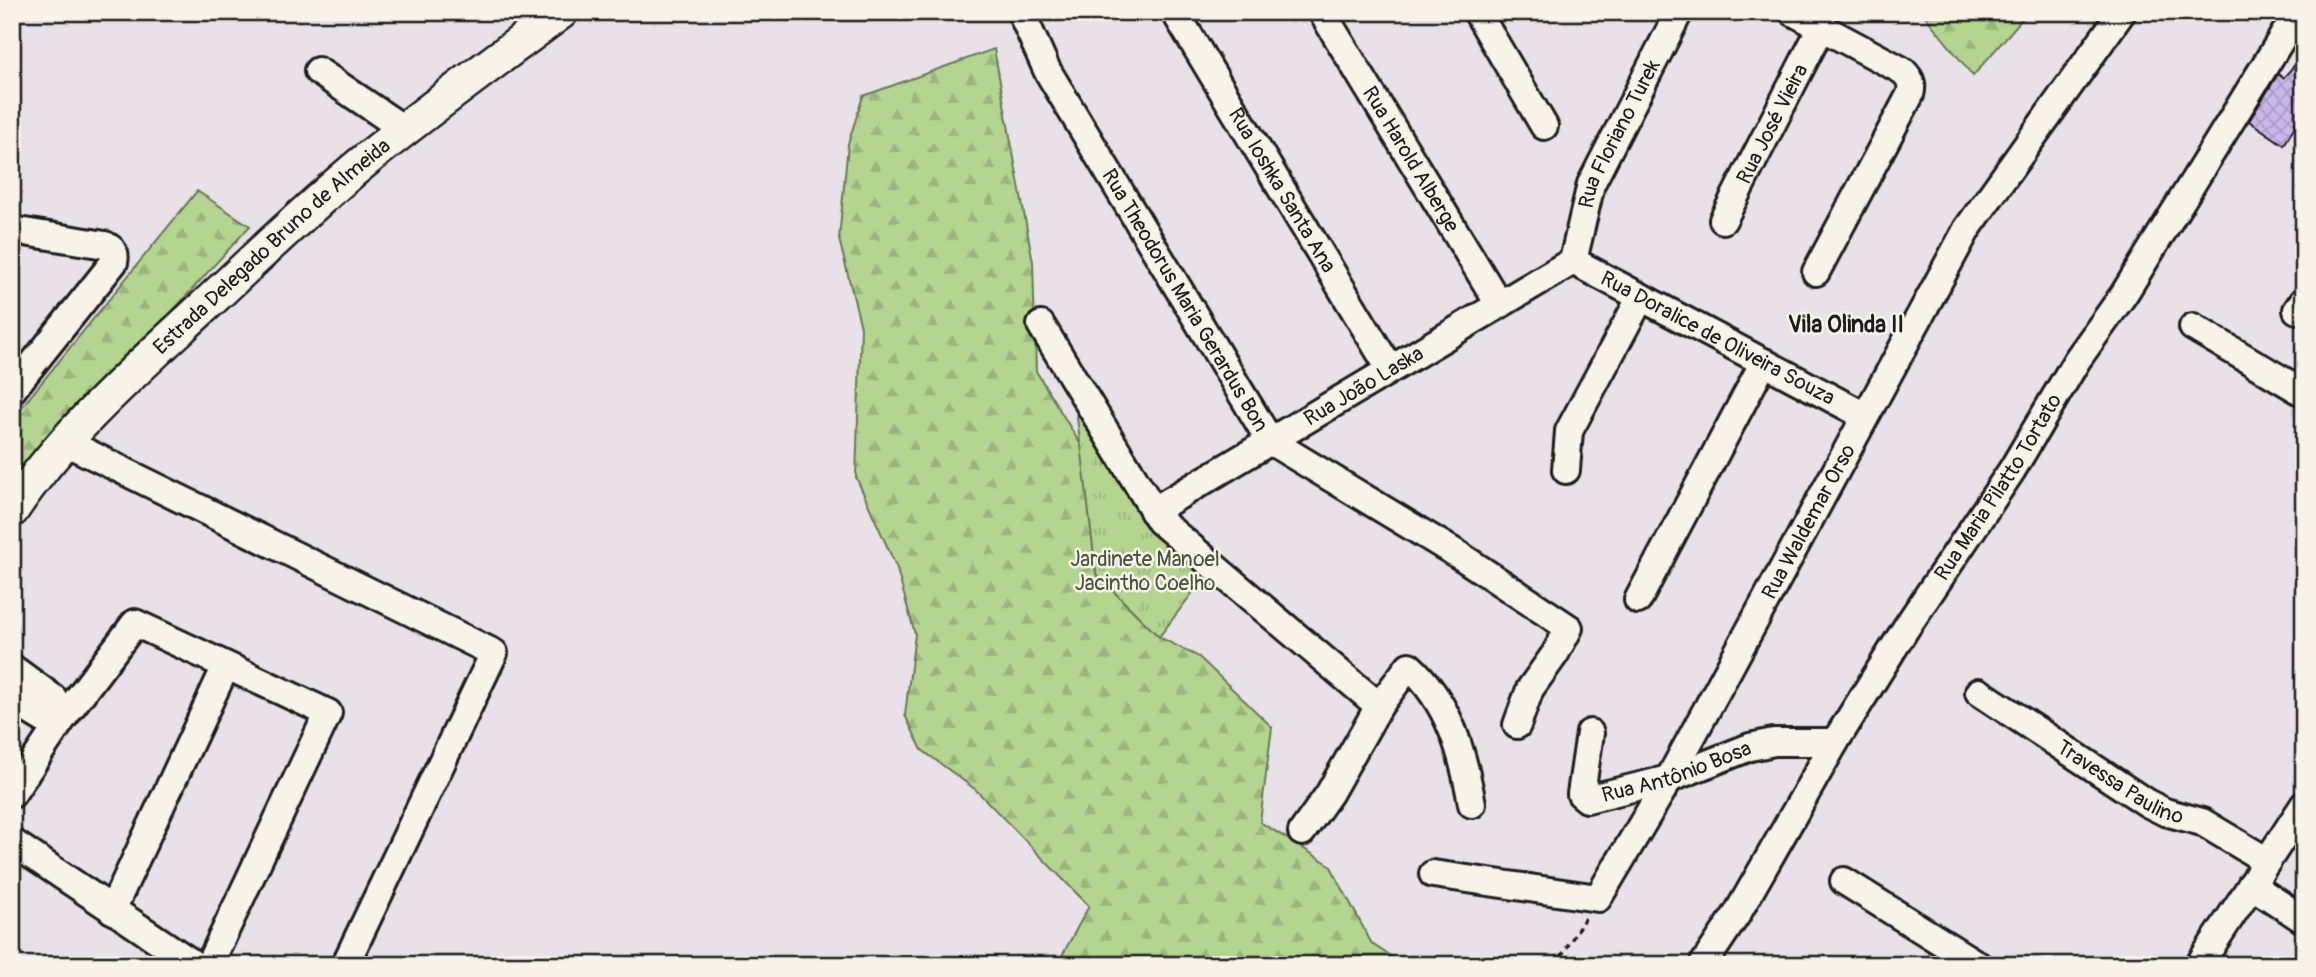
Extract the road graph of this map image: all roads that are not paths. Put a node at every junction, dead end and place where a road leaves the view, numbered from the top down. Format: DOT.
graph roads {
  1 [pos="561,12"];
  2 [pos="1021,12"];
  3 [pos="1175,12"];
  4 [pos="1322,12"];
  5 [pos="1476,12"];
  6 [pos="1679,12"];
  7 [pos="1793,12"];
  8 [pos="2122,12"];
  9 [pos="2298,12"];
  10 [pos="1822,26"];
  11 [pos="318,71"];
  12 [pos="1544,126"];
  13 [pos="405,130"];
  14 [pos="1723,220"];
  15 [pos="12,230"];
  16 [pos="1573,261"];
  17 [pos="1816,272"];
  18 [pos="1641,297"];
  19 [pos="1499,304"];
  20 [pos="1041,325"];
  21 [pos="2193,327"];
  22 [pos="1764,362"];
  23 [pos="1390,369"];
  24 [pos="12,390"];
  25 [pos="2304,393"];
  26 [pos="1865,416"];
  27 [pos="1270,441"];
  28 [pos="65,442"];
  29 [pos="1566,470"];
  30 [pos="12,510"];
  31 [pos="1153,511"];
  32 [pos="1638,600"];
  33 [pos="226,666"];
  34 [pos="12,668"];
  35 [pos="1979,692"];
  36 [pos="12,700"];
  37 [pos="1379,706"];
  38 [pos="63,718"];
  39 [pos="1517,724"];
  40 [pos="1590,733"];
  41 [pos="1835,742"];
  42 [pos="1669,779"];
  43 [pos="12,794"];
  44 [pos="1472,804"];
  45 [pos="2303,808"];
  46 [pos="1302,832"];
  47 [pos="12,842"];
  48 [pos="2267,861"];
  49 [pos="1433,874"];
  50 [pos="1844,881"];
  51 [pos="2251,886"];
  52 [pos="112,910"];
  53 [pos="2304,920"];
  54 [pos="195,965"];
  55 [pos="209,965"];
  56 [pos="345,965"];
  57 [pos="1703,965"];
  58 [pos="1978,965"];
  59 [pos="2199,965"];
  1 -- 13 [label="main road, Estrada Delegado Bruno de Almeida"];
  2 -- 27 [label="street, Rua Theodorus Maria Gerardus Bon"];
  3 -- 23 [label="street, Rua Ioshka Santa Ana"];
  4 -- 19 [label="street, Rua Harold Alberge"];
  5 -- 12 [label="street"];
  6 -- 16 [label="street, Rua Floriano Turek"];
  7 -- 10 [label="street"];
  8 -- 26 [label="street, Rua Waldemar Orso"];
  9 -- 41 [label="street, Rua Maria Pilatto Tortato"];
  10 -- 14 [label="street, Rua José Vieira"];
  10 -- 17 [label="street"];
  11 -- 13 [label="street"];
  13 -- 28 [label="main road, Estrada Delegado Bruno de Almeida"];
  15 -- 24 [label="street"];
  16 -- 18 [label="street, Rua Doralice de Oliveira Souza"];
  16 -- 19 [label="street, Rua João Laska"];
  18 -- 22 [label="street, Rua Doralice de Oliveira Souza"];
  18 -- 29 [label="street"];
  19 -- 23 [label="street, Rua João Laska"];
  20 -- 31 [label="street"];
  21 -- 25 [label="street"];
  22 -- 26 [label="street, Rua Doralice de Oliveira Souza"];
  22 -- 32 [label="street"];
  23 -- 27 [label="street, Rua João Laska"];
  26 -- 42 [label="street, Rua Waldemar Orso"];
  27 -- 31 [label="street, Rua João Laska"];
  27 -- 39 [label="street, Rua Theodorus Maria Gerardus Bon"];
  28 -- 30 [label="main road, Estrada Delegado Bruno de Almeida"];
  28 -- 56 [label="street"];
  31 -- 37 [label="street"];
  33 -- 38 [label="street"];
  33 -- 52 [label="street"];
  33 -- 55 [label="street"];
  34 -- 38 [label="street"];
  35 -- 48 [label="street, Travessa Paulino"];
  36 -- 38 [label="street"];
  37 -- 44 [label="street"];
  37 -- 46 [label="street"];
  38 -- 43 [label="street"];
  40 -- 42 [label="street, Rua Antônio Bosa"];
  41 -- 42 [label="street, Rua Antônio Bosa"];
  41 -- 57 [label="street, Rua Maria Pilatto Tortato"];
  42 -- 49 [label="street, Rua Waldemar Orso"];
  45 -- 48 [label="street"];
  47 -- 52 [label="street"];
  48 -- 51 [label="street"];
  50 -- 58 [label="street"];
  51 -- 53 [label="street"];
  51 -- 59 [label="street"];
  52 -- 54 [label="street"];
}
